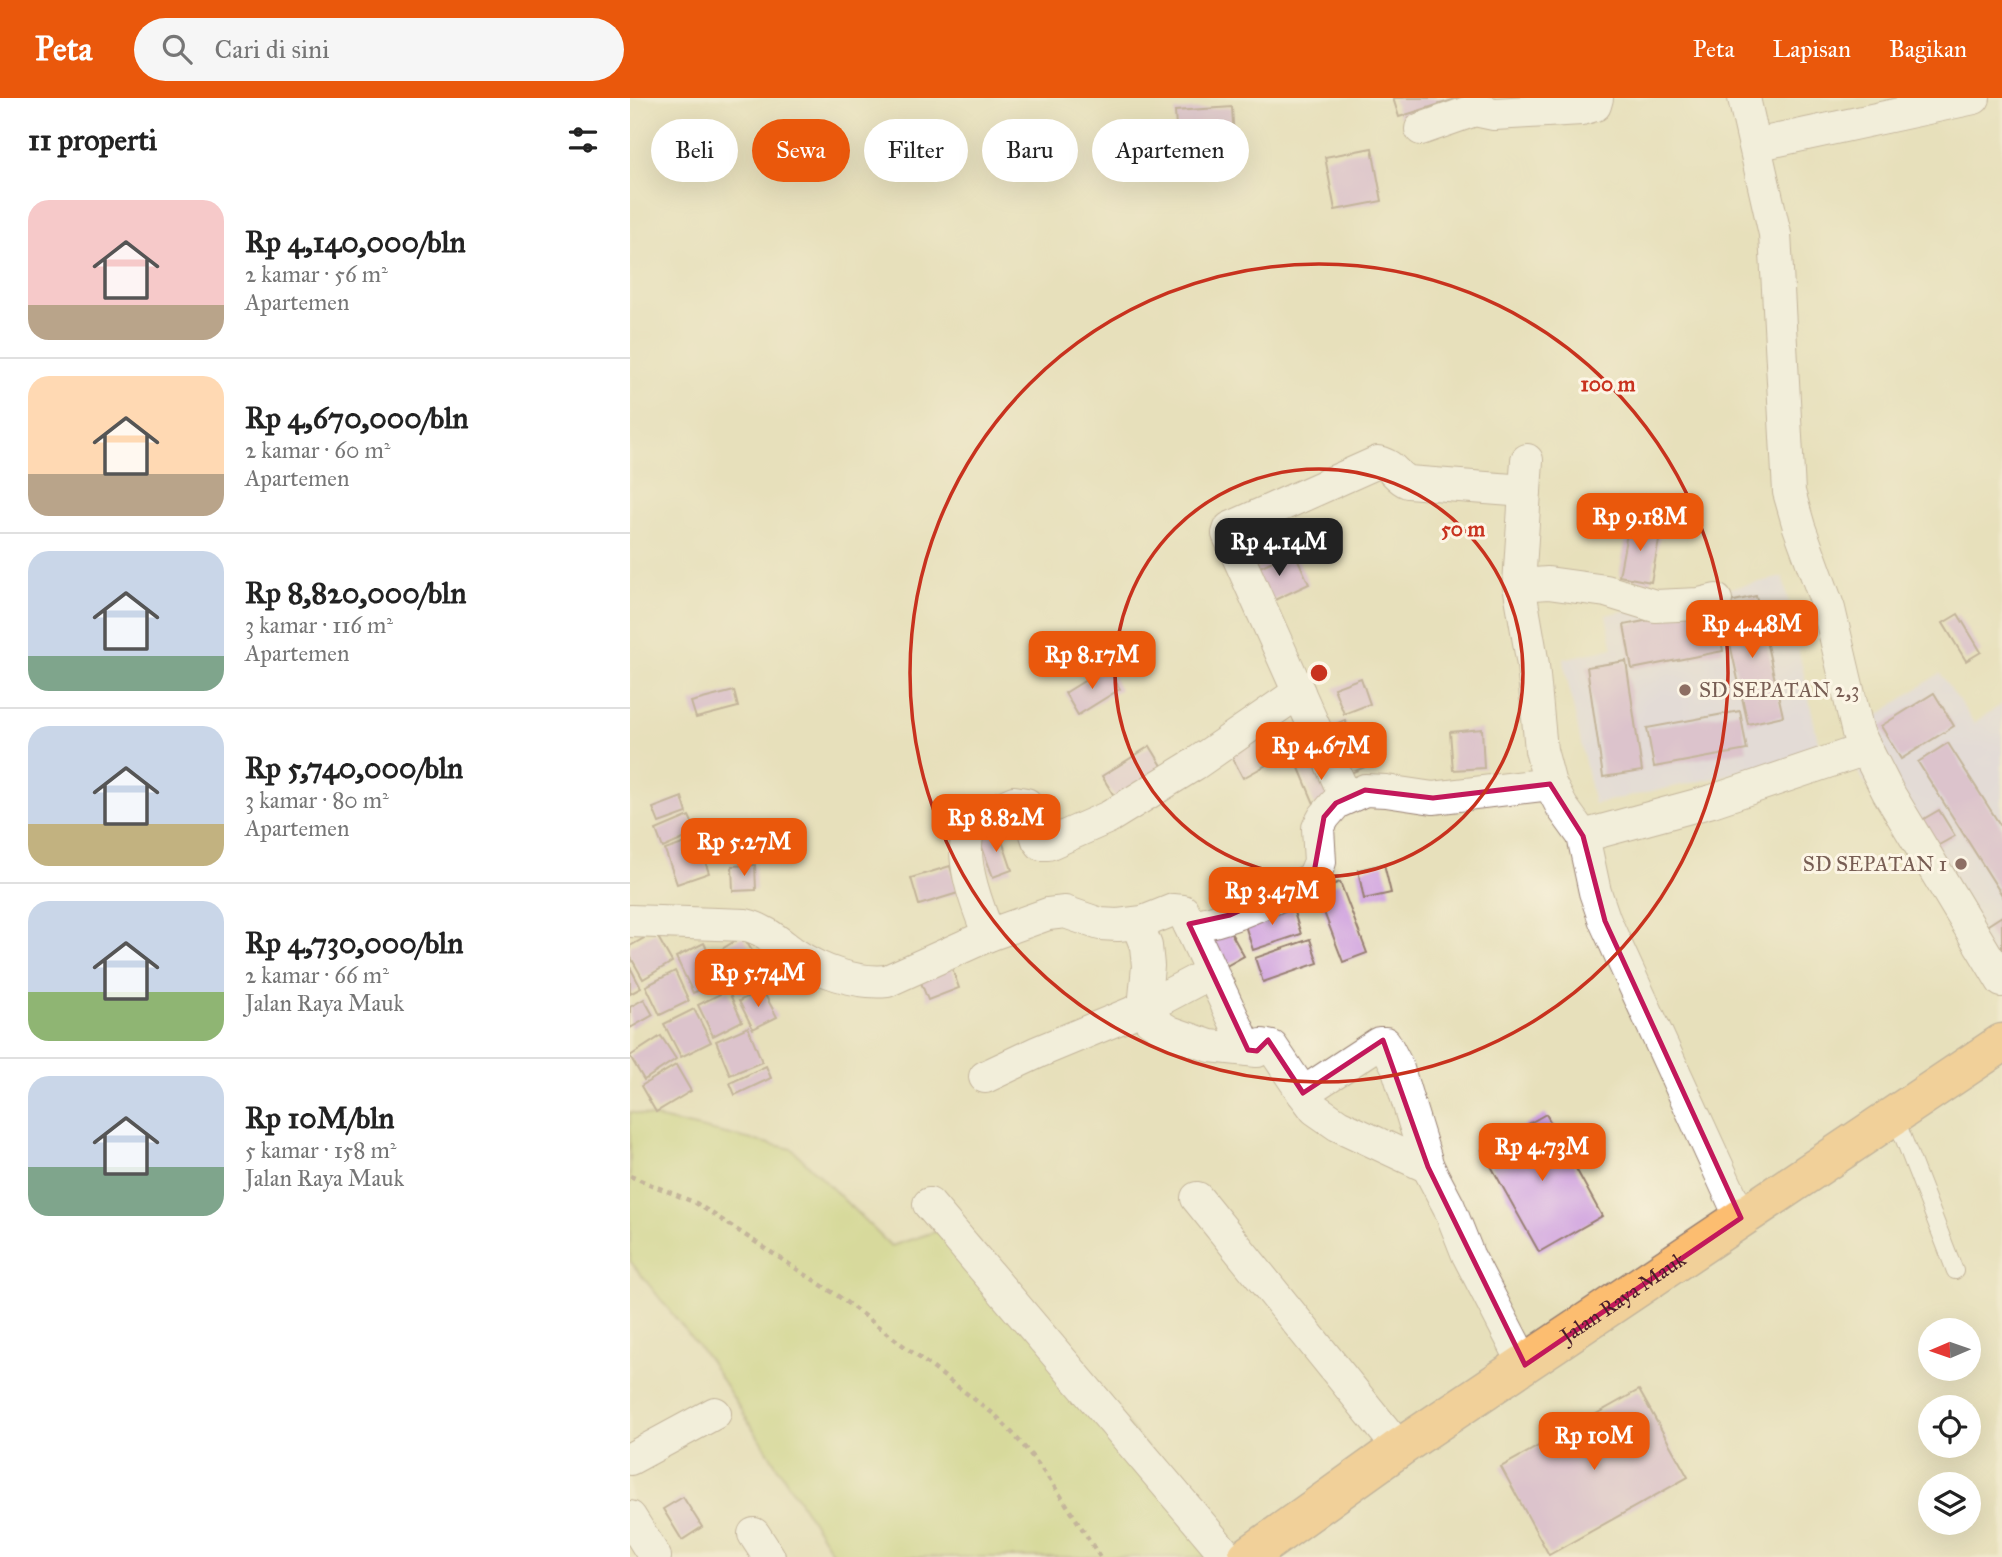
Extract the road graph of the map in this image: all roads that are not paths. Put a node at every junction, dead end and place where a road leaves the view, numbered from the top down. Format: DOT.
graph roads {
  1 [pos="1597,98"];
  2 [pos="1744,98"];
  3 [pos="1975,98"];
  4 [pos="1421,129"];
  5 [pos="1755,145"];
  6 [pos="1527,460"];
  7 [pos="1525,491"];
  8 [pos="1520,585"];
  9 [pos="1716,600"];
  10 [pos="1299,692"];
  11 [pos="1866,749"];
  12 [pos="1550,784"];
  13 [pos="1346,798"];
  14 [pos="1583,836"];
  15 [pos="630,921"];
  16 [pos="1137,923"];
  17 [pos="1189,925"];
  18 [pos="989,935"];
  19 [pos="1212,972"];
  20 [pos="2002,981"];
  21 [pos="1143,1009"];
  22 [pos="2002,1043"];
  23 [pos="1248,1050"];
  24 [pos="985,1077"];
  25 [pos="1303,1093"];
  26 [pos="1894,1114"];
  27 [pos="1428,1167"];
  28 [pos="1197,1198"];
  29 [pos="929,1204"];
  30 [pos="1741,1219"];
  31 [pos="1955,1271"];
  32 [pos="1525,1364"];
  33 [pos="715,1413"];
  34 [pos="1399,1448"];
  35 [pos="630,1459"];
  36 [pos="630,1517"];
  37 [pos="655,1557"];
  38 [pos="1228,1557"];
  39 [pos="1247,1557"];
  1 -- 4 [label="street"];
  2 -- 5 [label="street"];
  3 -- 5 [label="street"];
  5 -- 11 [label="street"];
  6 -- 7 [label="street"];
  7 -- 8 [label="street"];
  7 -- 10 [label="street"];
  8 -- 9 [label="street"];
  8 -- 12 [label="street"];
  10 -- 13 [label="street"];
  10 -- 18 [label="street"];
  11 -- 14 [label="street"];
  11 -- 20 [label="street"];
  12 -- 13 [label="street"];
  12 -- 14 [label="street"];
  13 -- 17 [label="street"];
  14 -- 30 [label="street"];
  15 -- 18 [label="street"];
  16 -- 17 [label="street"];
  16 -- 18 [label="street"];
  16 -- 21 [label="street"];
  17 -- 19 [label="street"];
  19 -- 21 [label="street"];
  19 -- 23 [label="street"];
  21 -- 23 [label="street"];
  21 -- 24 [label="street"];
  22 -- 26 [label="main road, Jalan Raya Mauk"];
  23 -- 25 [label="street"];
  25 -- 27 [label="street"];
  25 -- 27 [label="street"];
  26 -- 30 [label="main road, Jalan Raya Mauk"];
  26 -- 31 [label="lane"];
  27 -- 32 [label="street"];
  28 -- 34 [label="street"];
  29 -- 38 [label="street"];
  30 -- 32 [label="main road, Jalan Raya Mauk"];
  32 -- 34 [label="main road, Jalan Raya Mauk"];
  33 -- 35 [label="street"];
  34 -- 39 [label="main road, Jalan Raya Mauk"];
  36 -- 37 [label="street"];
}
